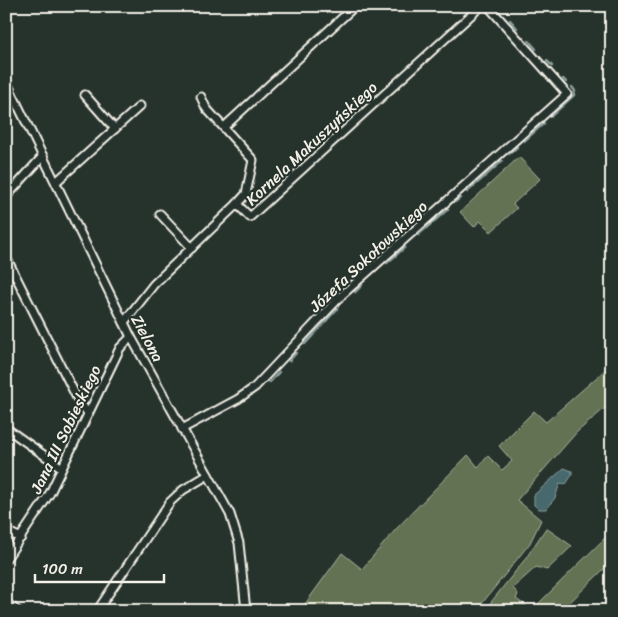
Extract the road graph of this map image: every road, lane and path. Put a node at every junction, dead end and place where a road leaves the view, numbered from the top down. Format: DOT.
graph roads {
  1 [pos="355,6"];
  2 [pos="481,6"];
  3 [pos="488,6"];
  4 [pos="6,82"];
  5 [pos="85,95"];
  6 [pos="201,97"];
  7 [pos="140,106"];
  8 [pos="224,127"];
  9 [pos="115,129"];
  10 [pos="43,156"];
  11 [pos="56,182"];
  12 [pos="6,197"];
  13 [pos="237,204"];
  14 [pos="160,214"];
  15 [pos="192,248"];
  16 [pos="6,257"];
  17 [pos="124,322"];
  18 [pos="131,337"];
  19 [pos="88,413"];
  20 [pos="6,428"];
  21 [pos="182,428"];
  22 [pos="62,468"];
  23 [pos="208,475"];
  24 [pos="6,531"];
  25 [pos="21,538"];
  26 [pos="6,559"];
  27 [pos="6,603"];
  28 [pos="18,611"];
  29 [pos="97,611"];
  30 [pos="246,611"];
  1 -- 8 [label="street"];
  2 -- 13 [label="street, Kornela Makuszyńskiego"];
  3 -- 21 [label="street, Józefa Sokołowskiego"];
  4 -- 10 [label="street, Zielona"];
  5 -- 9 [label="street"];
  6 -- 8 [label="street"];
  7 -- 9 [label="street"];
  8 -- 13 [label="street"];
  9 -- 11 [label="street"];
  10 -- 11 [label="street, Zielona"];
  10 -- 12 [label="street"];
  11 -- 17 [label="street, Zielona"];
  13 -- 15 [label="street, Kornela Makuszyńskiego"];
  14 -- 15 [label="street"];
  15 -- 17 [label="street, Kornela Makuszyńskiego"];
  16 -- 19 [label="street"];
  17 -- 18 [label="street, Zielona"];
  18 -- 19 [label="street, Jana III Sobieskiego"];
  18 -- 21 [label="street, Zielona"];
  19 -- 22 [label="street, Jana III Sobieskiego"];
  20 -- 22 [label="street"];
  21 -- 23 [label="street, Zielona"];
  22 -- 25 [label="street, Jana III Sobieskiego"];
  23 -- 29 [label="street"];
  23 -- 30 [label="street, Zielona"];
  24 -- 25 [label="street"];
  25 -- 26 [label="street, Jana III Sobieskiego"];
  27 -- 28 [label="street"];
}
